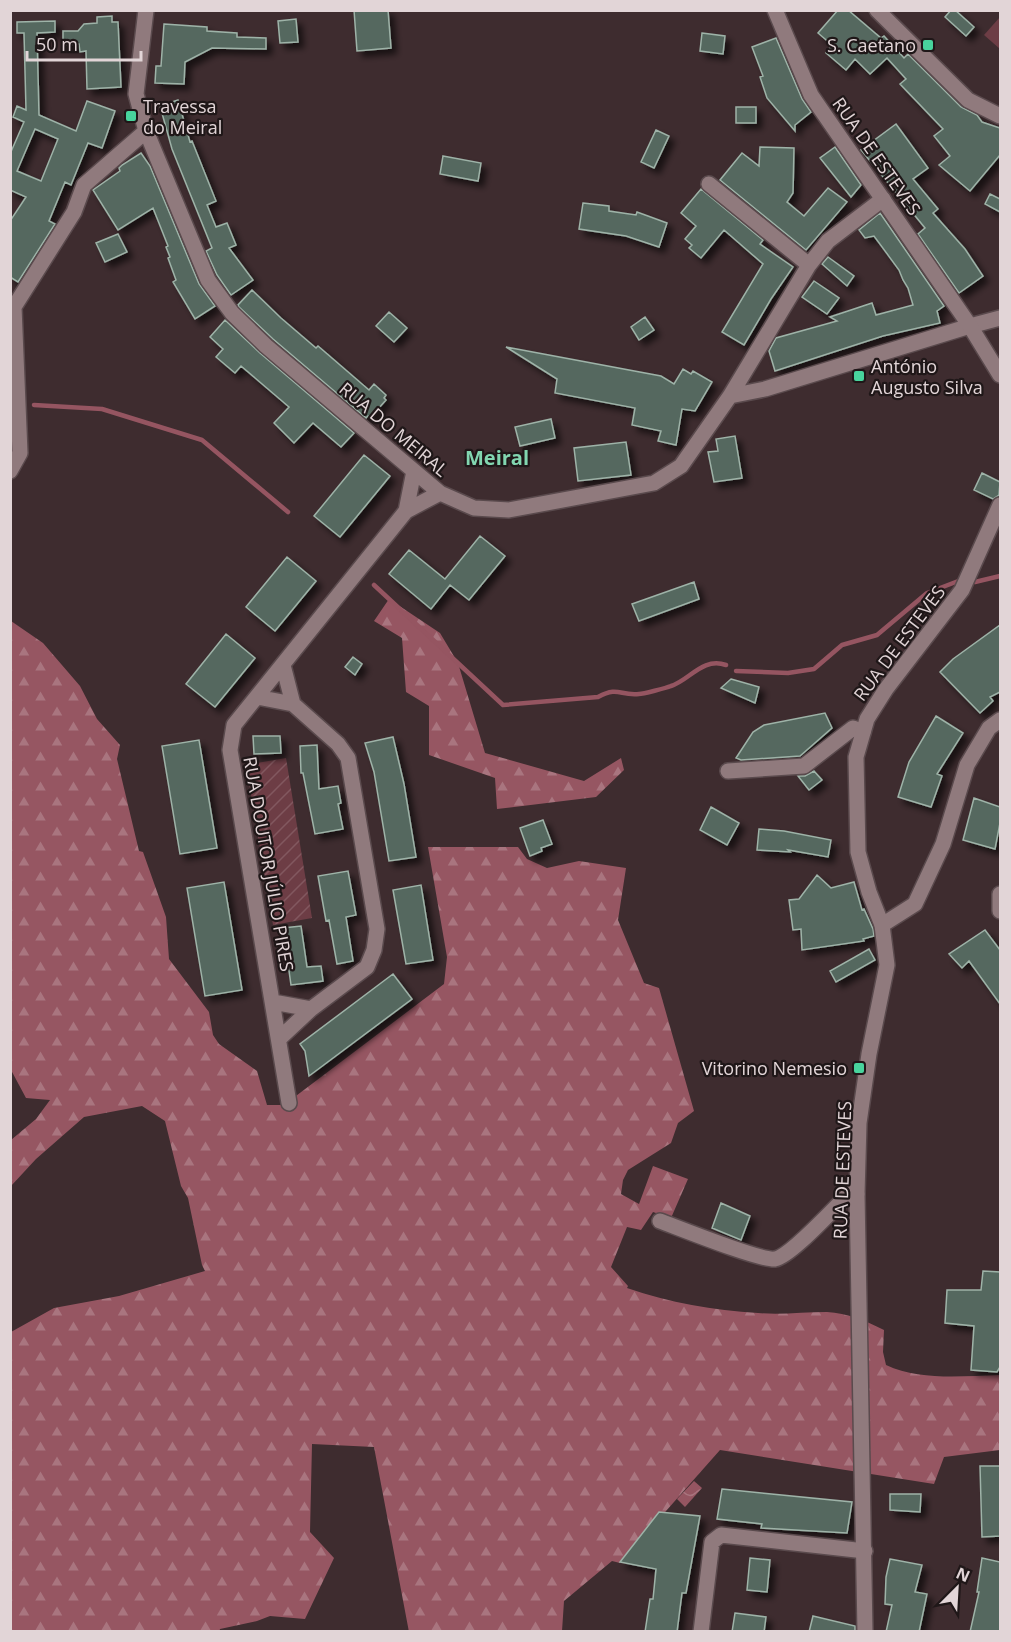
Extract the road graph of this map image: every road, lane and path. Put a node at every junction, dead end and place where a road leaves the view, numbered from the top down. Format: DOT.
graph roads {
  1 [pos="146,10"];
  2 [pos="776,10"];
  3 [pos="877,10"];
  4 [pos="1000,116"];
  5 [pos="146,131"];
  6 [pos="709,184"];
  7 [pos="883,199"];
  8 [pos="808,266"];
  9 [pos="1000,318"];
  10 [pos="970,326"];
  11 [pos="1000,375"];
  12 [pos="730,396"];
  13 [pos="10,471"];
  14 [pos="414,471"];
  15 [pos="440,493"];
  16 [pos="1000,505"];
  17 [pos="406,511"];
  18 [pos="283,665"];
  19 [pos="257,697"];
  20 [pos="293,704"];
  21 [pos="1000,720"];
  22 [pos="863,732"];
  23 [pos="728,771"];
  24 [pos="1000,894"];
  25 [pos="1000,911"];
  26 [pos="882,925"];
  27 [pos="273,1002"];
  28 [pos="311,1009"];
  29 [pos="280,1038"];
  30 [pos="289,1103"];
  31 [pos="857,1194"];
  32 [pos="660,1221"];
  33 [pos="865,1551"];
  34 [pos="701,1632"];
  35 [pos="865,1632"];
  1 -- 5 [label="street, RUA DO MEIRAL"];
  2 -- 7 [label="street, RUA DE ESTEVES"];
  3 -- 4 [label="street"];
  5 -- 13 [label="street"];
  5 -- 14 [label="street, RUA DO MEIRAL"];
  6 -- 8 [label="street"];
  7 -- 8 [label="street, RUA DO MEIRAL"];
  7 -- 10 [label="street, RUA DE ESTEVES"];
  8 -- 12 [label="street, RUA DO MEIRAL"];
  9 -- 10 [label="street"];
  10 -- 11 [label="street, RUA DE ESTEVES"];
  10 -- 12 [label="street"];
  12 -- 15 [label="street, RUA DO MEIRAL"];
  14 -- 15 [label="street, RUA DO MEIRAL"];
  14 -- 17 [label="street, RUA DOUTOR JÚLIO PIRES"];
  15 -- 17 [label="street, RUA DOUTOR JÚLIO PIRES"];
  16 -- 22 [label="street, RUA DE ESTEVES"];
  17 -- 18 [label="street, RUA DOUTOR JÚLIO PIRES"];
  18 -- 19 [label="street, RUA DOUTOR JÚLIO PIRES"];
  18 -- 20 [label="street"];
  19 -- 20 [label="street"];
  19 -- 27 [label="street, RUA DOUTOR JÚLIO PIRES"];
  20 -- 28 [label="street"];
  21 -- 26 [label="street"];
  22 -- 23 [label="street"];
  22 -- 26 [label="street, RUA DE ESTEVES"];
  24 -- 25 [label="street"];
  26 -- 31 [label="street, RUA DE ESTEVES"];
  27 -- 28 [label="street"];
  27 -- 29 [label="street, RUA DOUTOR JÚLIO PIRES"];
  28 -- 29 [label="street"];
  29 -- 30 [label="street, RUA DOUTOR JÚLIO PIRES"];
  31 -- 32 [label="street"];
  31 -- 33 [label="street, RUA DE ESTEVES"];
  33 -- 34 [label="street"];
  33 -- 35 [label="street, RUA DE ESTEVES"];
}
